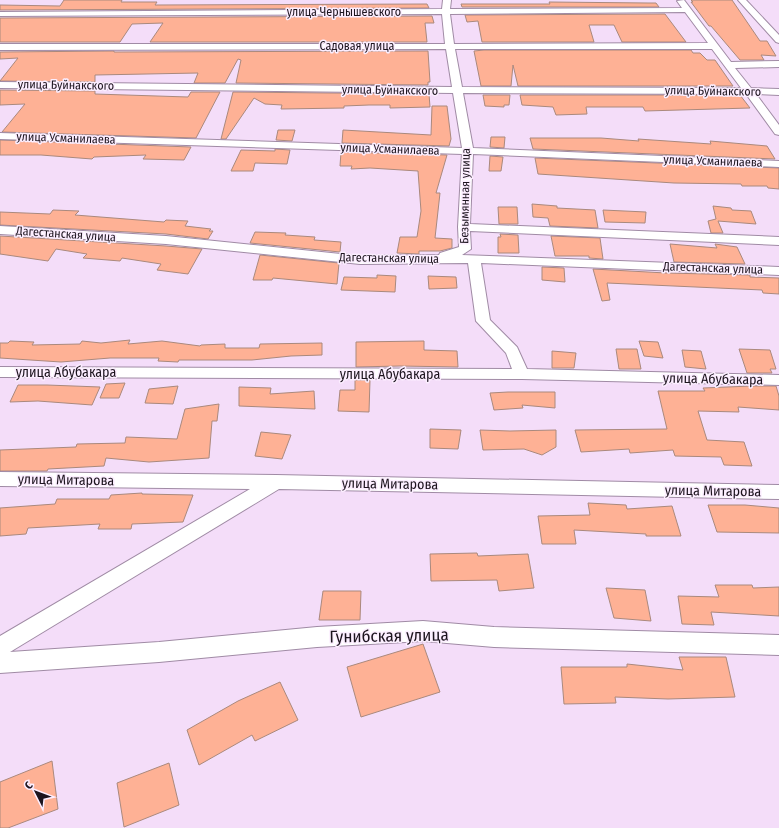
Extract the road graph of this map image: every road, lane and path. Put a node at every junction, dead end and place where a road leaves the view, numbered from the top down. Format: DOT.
graph roads {
  1 [pos="447,0"];
  2 [pos="680,0"];
  3 [pos="742,0"];
  4 [pos="687,10"];
  5 [pos="446,12"];
  6 [pos="0,14"];
  7 [pos="779,40"];
  8 [pos="450,46"];
  9 [pos="714,46"];
  10 [pos="0,47"];
  11 [pos="779,64"];
  12 [pos="729,65"];
  13 [pos="0,85"];
  14 [pos="457,90"];
  15 [pos="748,91"];
  16 [pos="779,92"];
  17 [pos="774,118"];
  18 [pos="779,132"];
  19 [pos="0,136"];
  20 [pos="468,151"];
  21 [pos="779,164"];
  22 [pos="464,227"];
  23 [pos="0,230"];
  24 [pos="779,241"];
  25 [pos="474,259"];
  26 [pos="418,260"];
  27 [pos="779,271"];
  28 [pos="0,372"];
  29 [pos="522,374"];
  30 [pos="779,380"];
  31 [pos="0,479"];
  32 [pos="276,482"];
  33 [pos="779,492"];
  34 [pos="779,645"];
  35 [pos="0,647"];
  36 [pos="0,663"];
  1 -- 5 [label="street, Безымянная улица"];
  2 -- 4 [label="street"];
  3 -- 7 [label="street"];
  4 -- 5 [label="street, улица Чернышевского"];
  4 -- 9 [label="street"];
  5 -- 6 [label="street, улица Чернышевского"];
  5 -- 8 [label="street, Безымянная улица"];
  8 -- 9 [label="street, Садовая улица"];
  8 -- 10 [label="street, Садовая улица"];
  8 -- 14 [label="street, Безымянная улица"];
  9 -- 12 [label="street"];
  11 -- 12 [label="street"];
  12 -- 15 [label="street"];
  13 -- 14 [label="street, улица Буйнакского"];
  14 -- 15 [label="street, улица Буйнакского"];
  14 -- 20 [label="street, Безымянная улица"];
  15 -- 16 [label="street, улица Буйнакского"];
  15 -- 17 [label="street"];
  17 -- 18 [label="street"];
  19 -- 20 [label="street, улица Усманилаева"];
  20 -- 21 [label="street, улица Усманилаева"];
  20 -- 22 [label="street, Безымянная улица"];
  22 -- 24 [label="street"];
  22 -- 26 [label="street, Безымянная улица"];
  23 -- 26 [label="street, Дагестанская улица"];
  25 -- 26 [label="street, Дагестанская улица"];
  25 -- 27 [label="street, Дагестанская улица"];
  25 -- 29 [label="street"];
  28 -- 29 [label="street, улица Абубакара"];
  29 -- 30 [label="street, улица Абубакара"];
  31 -- 32 [label="street, улица Митарова"];
  32 -- 33 [label="street, улица Митарова"];
  32 -- 35 [label="street"];
  34 -- 36 [label="street, Гунибская улица"];
}
